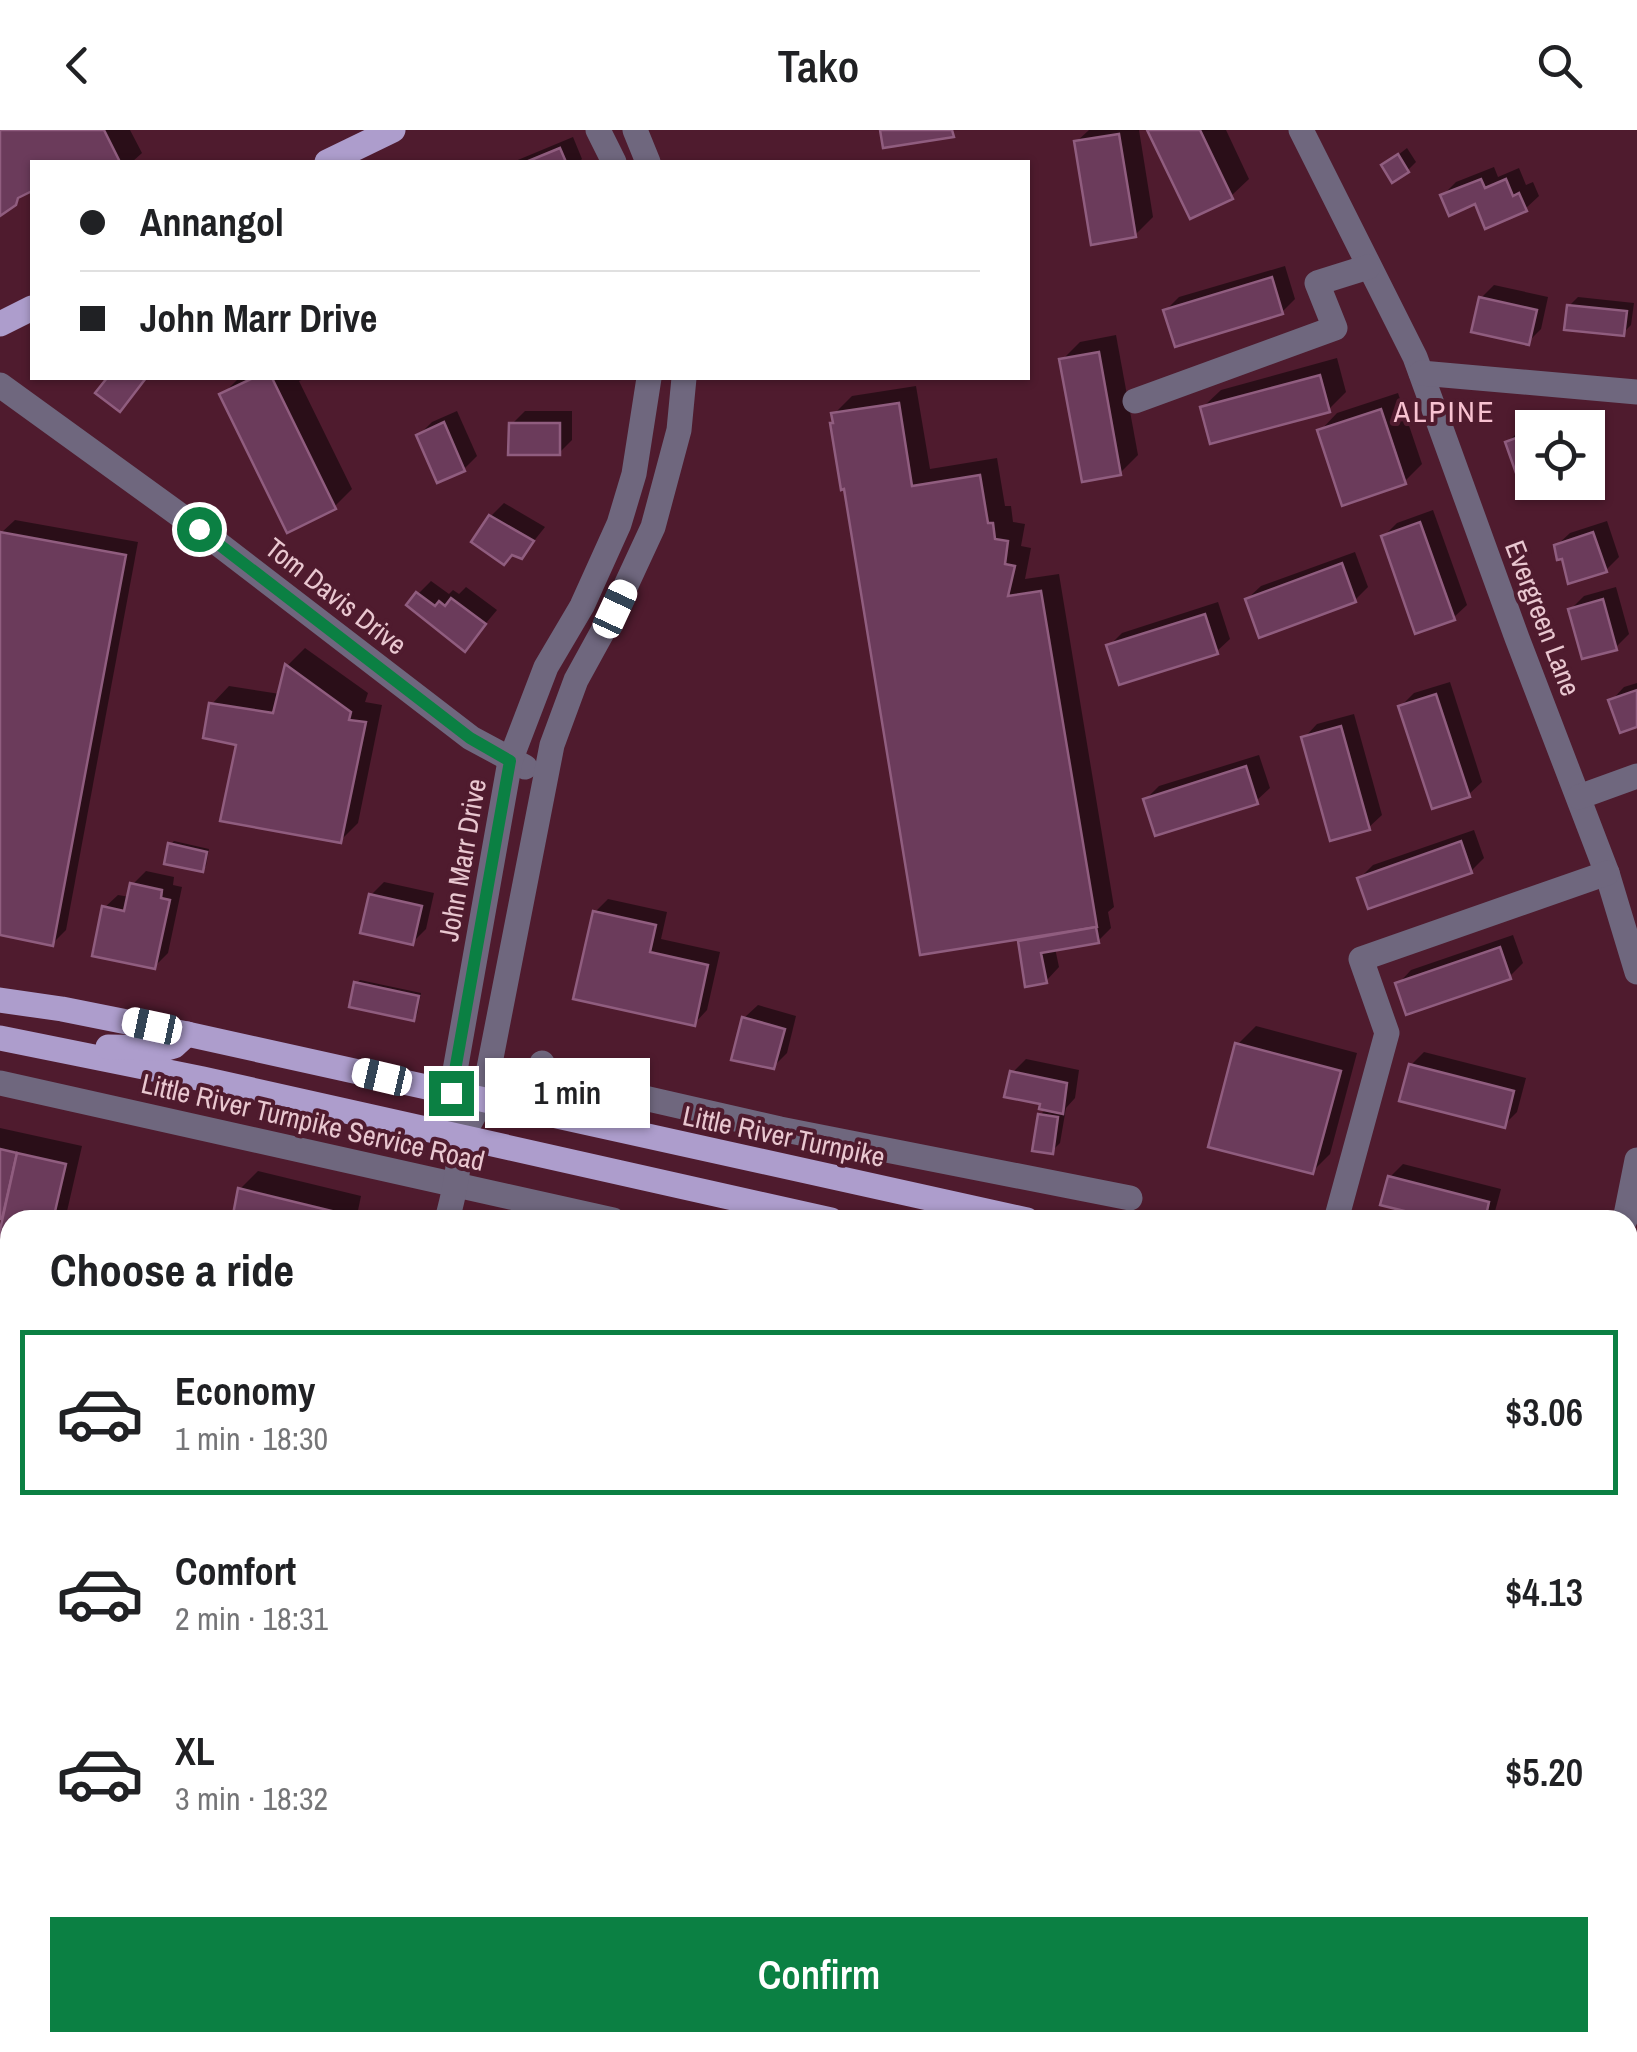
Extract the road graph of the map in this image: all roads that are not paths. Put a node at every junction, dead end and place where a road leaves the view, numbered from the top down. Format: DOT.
graph roads {
  1 [pos="394,130"];
  2 [pos="598,130"];
  3 [pos="635,130"];
  4 [pos="1301,130"];
  5 [pos="332,160"];
  6 [pos="613,160"];
  7 [pos="647,160"];
  8 [pos="1368,267"];
  9 [pos="30,309"];
  10 [pos="0,324"];
  11 [pos="1421,373"];
  12 [pos="649,380"];
  13 [pos="684,380"];
  14 [pos="0,385"];
  15 [pos="1637,392"];
  16 [pos="1135,402"];
  17 [pos="510,761"];
  18 [pos="544,775"];
  19 [pos="1637,776"];
  20 [pos="1579,797"];
  21 [pos="1608,874"];
  22 [pos="1637,972"];
  23 [pos="0,1000"];
  24 [pos="187,1034"];
  25 [pos="0,1038"];
  26 [pos="38,1044"];
  27 [pos="542,1063"];
  28 [pos="0,1083"];
  29 [pos="451,1093"];
  30 [pos="483,1099"];
  31 [pos="462,1138"];
  32 [pos="1637,1160"];
  33 [pos="456,1184"];
  34 [pos="1130,1198"];
  35 [pos="450,1210"];
  36 [pos="569,1210"];
  37 [pos="786,1210"];
  38 [pos="981,1210"];
  39 [pos="1339,1210"];
  40 [pos="1627,1210"];
  1 -- 5 [label="main road"];
  2 -- 6 [label="street"];
  3 -- 7 [label="street"];
  4 -- 8 [label="street, Evergreen Lane"];
  8 -- 11 [label="street, Evergreen Lane"];
  8 -- 16 [label="street"];
  9 -- 10 [label="main road"];
  11 -- 15 [label="street"];
  11 -- 20 [label="street, Evergreen Lane"];
  12 -- 17 [label="street, John Marr Drive"];
  13 -- 18 [label="street, John Marr Drive"];
  14 -- 17 [label="street, Tom Davis Drive"];
  17 -- 18 [label="street, Tom Davis Drive"];
  17 -- 29 [label="street, John Marr Drive"];
  18 -- 30 [label="street, John Marr Drive"];
  19 -- 20 [label="street"];
  20 -- 21 [label="street, Evergreen Lane"];
  21 -- 22 [label="street, Evergreen Lane"];
  21 -- 39 [label="street"];
  23 -- 24 [label="main road, Little River Turnpike"];
  24 -- 26 [label="main road"];
  24 -- 29 [label="main road, Little River Turnpike"];
  25 -- 26 [label="main road"];
  26 -- 31 [label="main road"];
  27 -- 34 [label="street"];
  28 -- 33 [label="street, Little River Turnpike Service Road"];
  29 -- 30 [label="main road, Little River Turnpike"];
  29 -- 31 [label="street, John Marr Drive"];
  30 -- 31 [label="street, John Marr Drive"];
  30 -- 38 [label="main road, Little River Turnpike"];
  31 -- 33 [label="street, John Marr Drive"];
  31 -- 37 [label="main road"];
  32 -- 40 [label="street"];
  33 -- 35 [label="street, John Marr Drive"];
  33 -- 36 [label="street, Little River Turnpike Service Road"];
}
